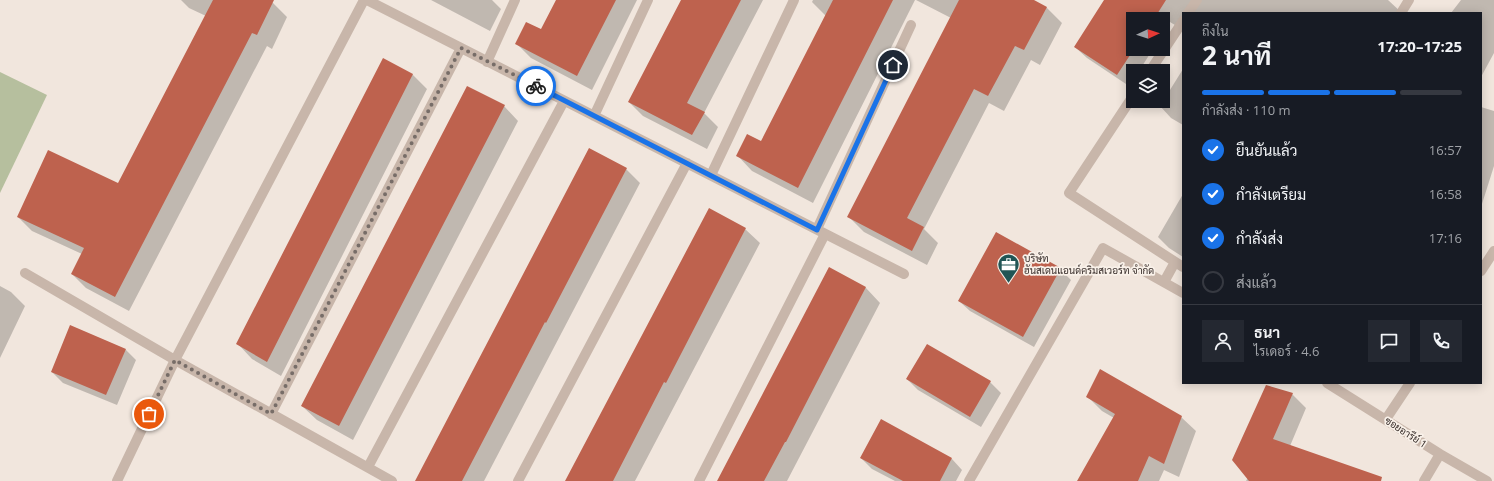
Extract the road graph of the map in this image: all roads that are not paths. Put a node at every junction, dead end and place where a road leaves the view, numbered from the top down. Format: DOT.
graph roads {
  1 [pos="366,0"];
  2 [pos="515,0"];
  3 [pos="648,0"];
  4 [pos="794,0"];
  5 [pos="1196,0"];
  6 [pos="1409,0"];
  7 [pos="1189,12"];
  8 [pos="1401,12"];
  9 [pos="1182,22"];
  10 [pos="912,25"];
  11 [pos="461,48"];
  12 [pos="487,62"];
  13 [pos="1155,64"];
  14 [pos="564,101"];
  15 [pos="1126,107"];
  16 [pos="594,116"];
  17 [pos="687,163"];
  18 [pos="711,176"];
  19 [pos="821,232"];
  20 [pos="1494,251"];
  21 [pos="1179,265"];
  22 [pos="1482,269"];
  23 [pos="25,272"];
  24 [pos="904,274"];
  25 [pos="1164,282"];
  26 [pos="1182,292"];
  27 [pos="175,360"];
  28 [pos="1329,384"];
  29 [pos="1409,384"];
  30 [pos="271,414"];
  31 [pos="1386,419"];
  32 [pos="1440,454"];
  33 [pos="368,467"];
  34 [pos="117,481"];
  35 [pos="392,481"];
  36 [pos="518,481"];
  37 [pos="699,481"];
  38 [pos="969,481"];
  39 [pos="1424,481"];
  40 [pos="1487,481"];
  1 -- 11 [label="street"];
  1 -- 27 [label="street"];
  2 -- 12 [label="street"];
  3 -- 16 [label="street"];
  4 -- 18 [label="street"];
  5 -- 7 [label="street"];
  6 -- 8 [label="street"];
  9 -- 13 [label="street"];
  10 -- 19 [label="street"];
  11 -- 12 [label="street"];
  11 -- 30 [label="street"];
  12 -- 14 [label="street"];
  14 -- 16 [label="street"];
  14 -- 33 [label="street"];
  15 -- 21 [label="street"];
  16 -- 17 [label="street"];
  17 -- 18 [label="street"];
  17 -- 36 [label="street"];
  18 -- 19 [label="street"];
  19 -- 24 [label="street"];
  19 -- 37 [label="street"];
  20 -- 22 [label="street"];
  21 -- 25 [label="street"];
  23 -- 27 [label="street"];
  25 -- 26 [label="street"];
  25 -- 38 [label="street"];
  27 -- 30 [label="street"];
  27 -- 34 [label="street"];
  28 -- 31 [label="street, ซอยอารีย์ 1"];
  29 -- 31 [label="street"];
  30 -- 33 [label="street"];
  31 -- 32 [label="street, ซอยอารีย์ 1"];
  32 -- 39 [label="street"];
  32 -- 40 [label="street, ซอยอารีย์ 1"];
  33 -- 35 [label="street"];
}
